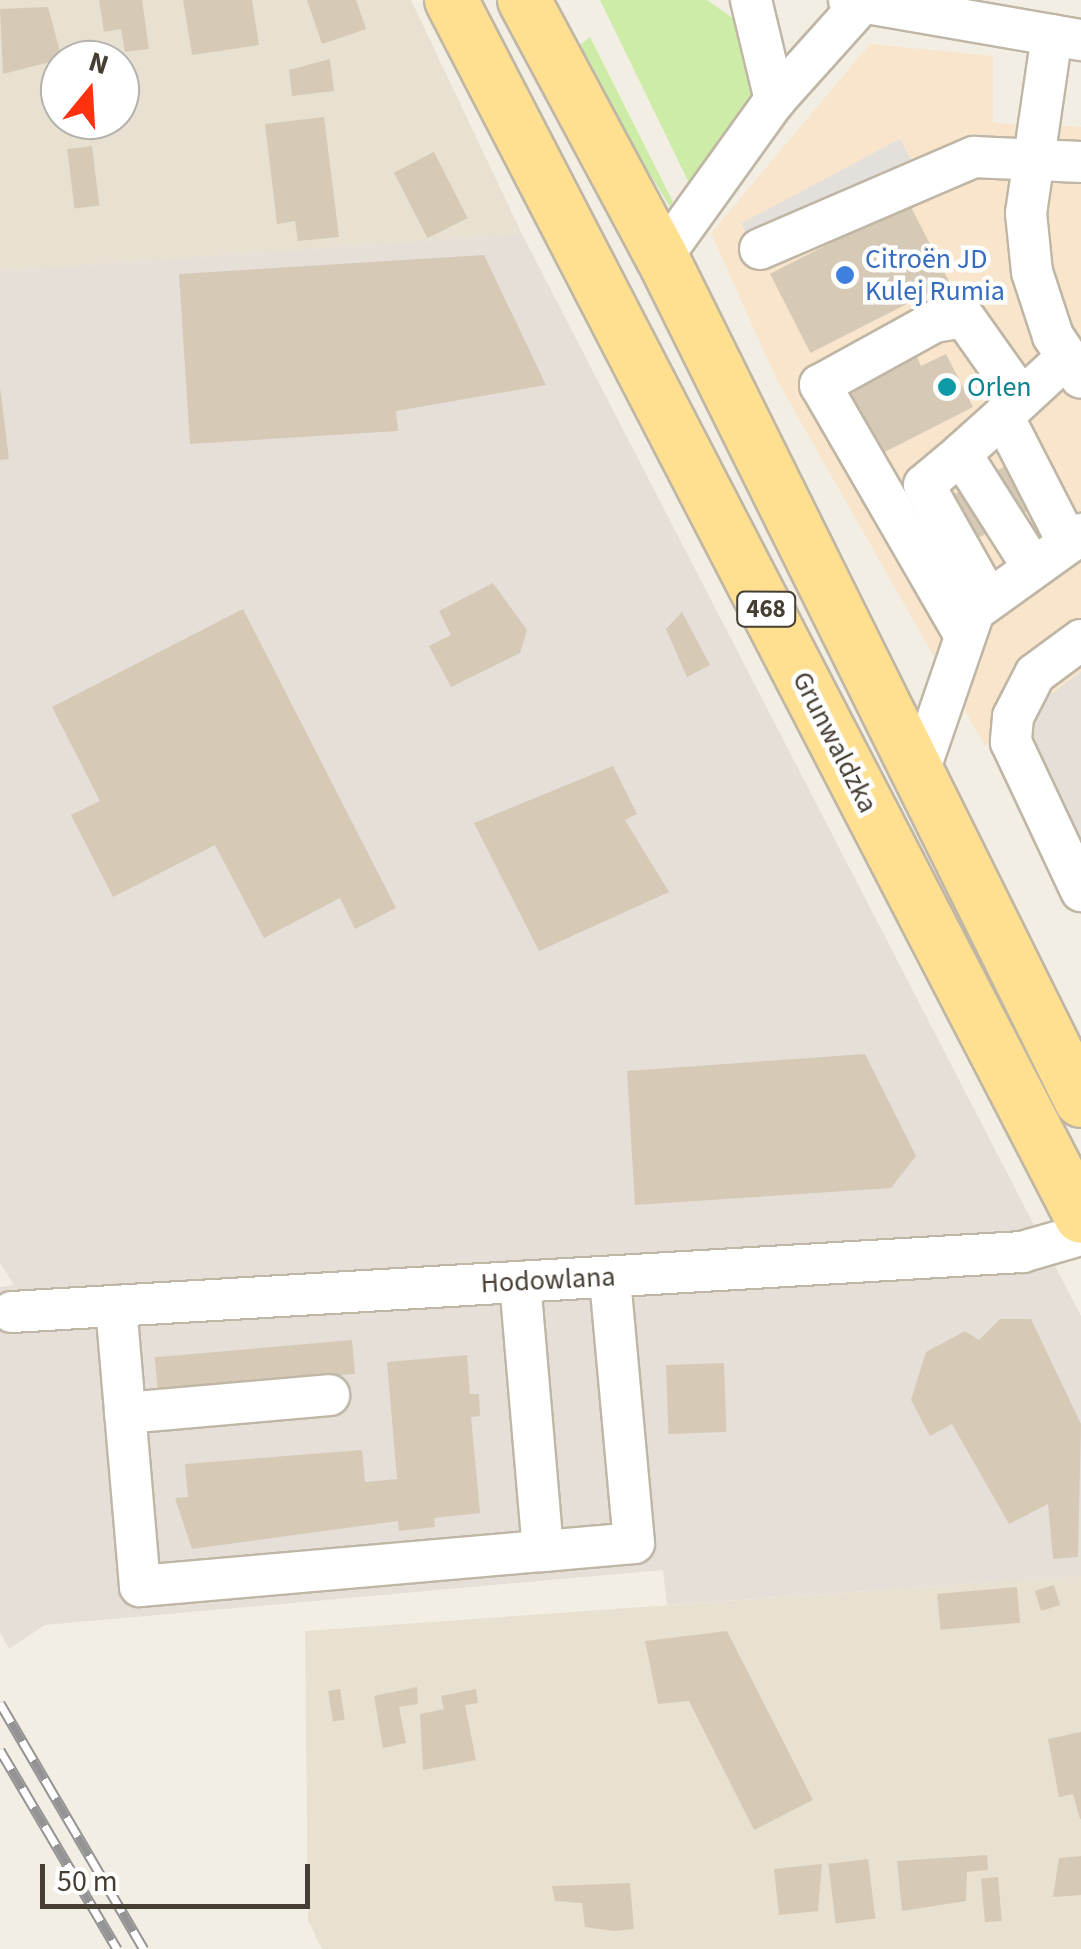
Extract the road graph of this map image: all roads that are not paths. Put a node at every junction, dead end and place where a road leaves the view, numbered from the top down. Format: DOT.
graph roads {
  1 [pos="451,0"];
  2 [pos="524,0"];
  3 [pos="751,0"];
  4 [pos="856,1"];
  5 [pos="1066,38"];
  6 [pos="775,100"];
  7 [pos="1033,154"];
  8 [pos="1081,162"];
  9 [pos="760,249"];
  10 [pos="662,257"];
  11 [pos="1074,368"];
  12 [pos="1012,407"];
  13 [pos="962,454"];
  14 [pos="924,485"];
  15 [pos="885,506"];
  16 [pos="1074,538"];
  17 [pos="1032,566"];
  18 [pos="986,595"];
  19 [pos="964,634"];
  20 [pos="1081,640"];
  21 [pos="917,778"];
  22 [pos="1081,891"];
  23 [pos="1081,1102"];
  24 [pos="1081,1217"];
  25 [pos="1081,1236"];
  26 [pos="610,1277"];
  27 [pos="520,1282"];
  28 [pos="116,1306"];
  29 [pos="12,1312"];
  30 [pos="329,1395"];
  31 [pos="125,1413"];
  32 [pos="543,1551"];
  1 -- 24 [label="main road, Grunwaldzka / 468"];
  2 -- 10 [label="main road, Grunwaldzka / 468"];
  3 -- 6 [label="street"];
  4 -- 5 [label="street"];
  4 -- 6 [label="street"];
  5 -- 7 [label="street"];
  6 -- 10 [label="street"];
  7 -- 8 [label="street"];
  7 -- 9 [label="street"];
  7 -- 11 [label="street"];
  10 -- 21 [label="main road, Grunwaldzka / 468"];
  11 -- 12 [label="street"];
  12 -- 13 [label="street"];
  12 -- 15 [label="street"];
  12 -- 16 [label="street"];
  13 -- 14 [label="street"];
  13 -- 17 [label="street"];
  14 -- 15 [label="street"];
  14 -- 18 [label="street"];
  15 -- 19 [label="street"];
  16 -- 17 [label="street"];
  17 -- 18 [label="street"];
  18 -- 19 [label="street"];
  19 -- 21 [label="street"];
  20 -- 22 [label="street"];
  21 -- 23 [label="main road, Grunwaldzka / 468"];
  25 -- 26 [label="street, Hodowlana"];
  26 -- 27 [label="street, Hodowlana"];
  26 -- 32 [label="street"];
  27 -- 28 [label="street, Hodowlana"];
  27 -- 32 [label="street"];
  28 -- 29 [label="street, Hodowlana"];
  28 -- 31 [label="street"];
  30 -- 31 [label="street"];
  31 -- 32 [label="street"];
}
